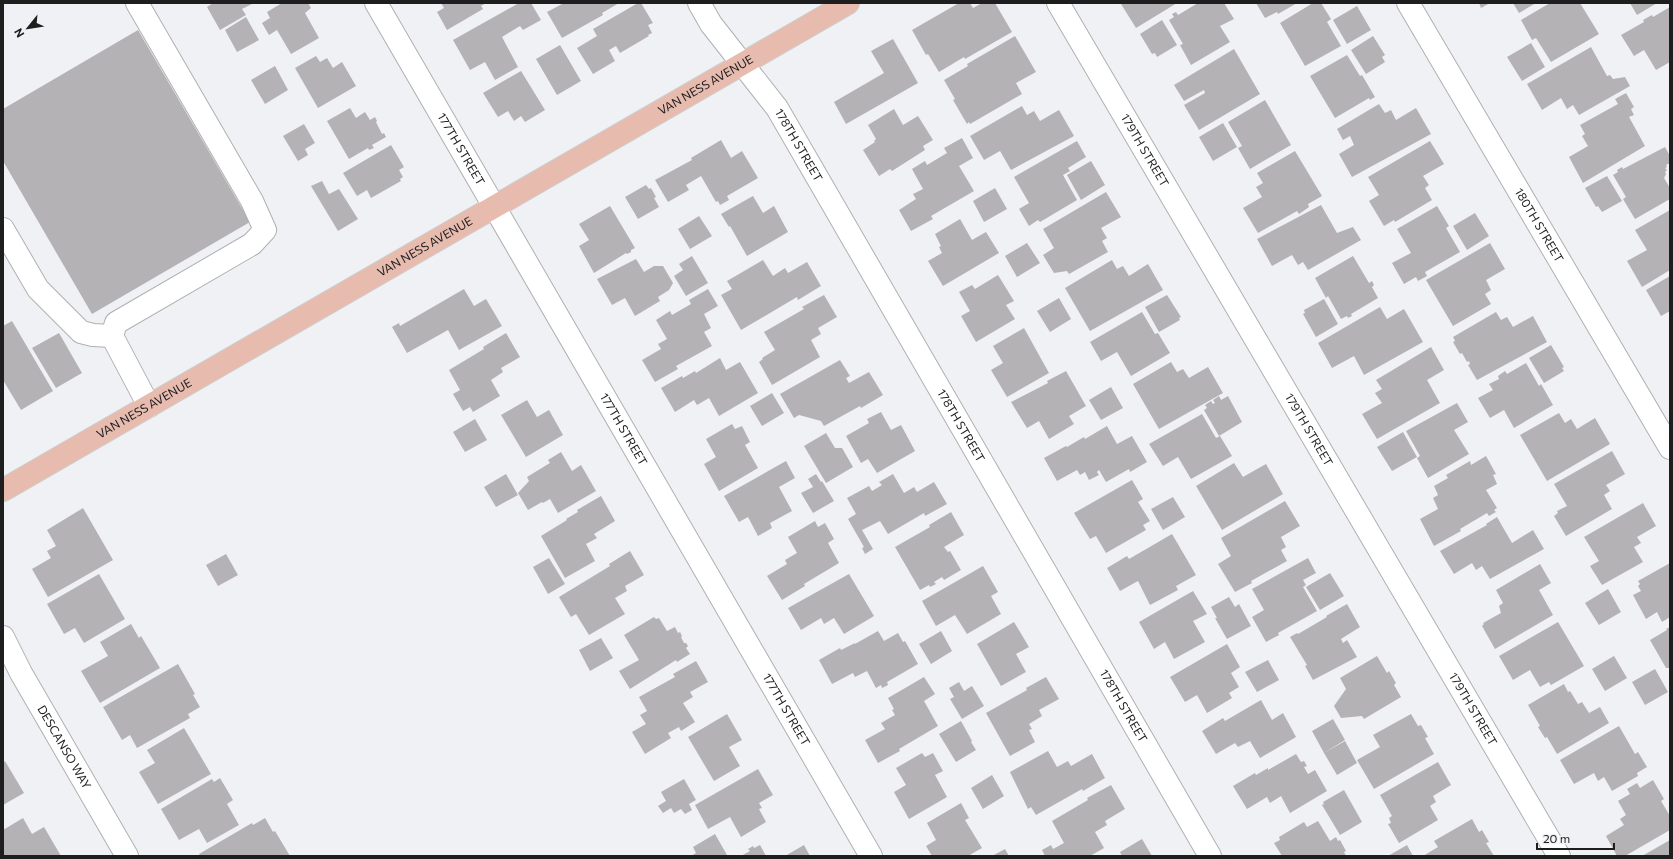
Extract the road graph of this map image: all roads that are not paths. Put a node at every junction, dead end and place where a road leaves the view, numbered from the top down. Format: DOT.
graph roads {
  1 [pos="137,3"];
  2 [pos="376,3"];
  3 [pos="699,3"];
  4 [pos="848,3"];
  5 [pos="1058,3"];
  6 [pos="1408,3"];
  7 [pos="742,64"];
  8 [pos="495,206"];
  9 [pos="3,229"];
  10 [pos="112,336"];
  11 [pos="149,406"];
  12 [pos="1670,448"];
  13 [pos="3,490"];
  14 [pos="3,637"];
  15 [pos="127,856"];
  16 [pos="871,856"];
  17 [pos="1210,856"];
  18 [pos="1559,856"];
  1 -- 10 [label="street"];
  2 -- 8 [label="street, 177TH STREET"];
  3 -- 7 [label="street, 178TH STREET"];
  4 -- 7 [label="main road, VAN NESS AVENUE"];
  5 -- 18 [label="street, 179TH STREET"];
  6 -- 12 [label="street, 180TH STREET"];
  7 -- 8 [label="main road, VAN NESS AVENUE"];
  7 -- 17 [label="street, 178TH STREET"];
  8 -- 11 [label="main road, VAN NESS AVENUE"];
  8 -- 16 [label="street, 177TH STREET"];
  9 -- 10 [label="street"];
  10 -- 11 [label="street"];
  11 -- 13 [label="main road, VAN NESS AVENUE"];
  14 -- 15 [label="street, DESCANSO WAY"];
}
